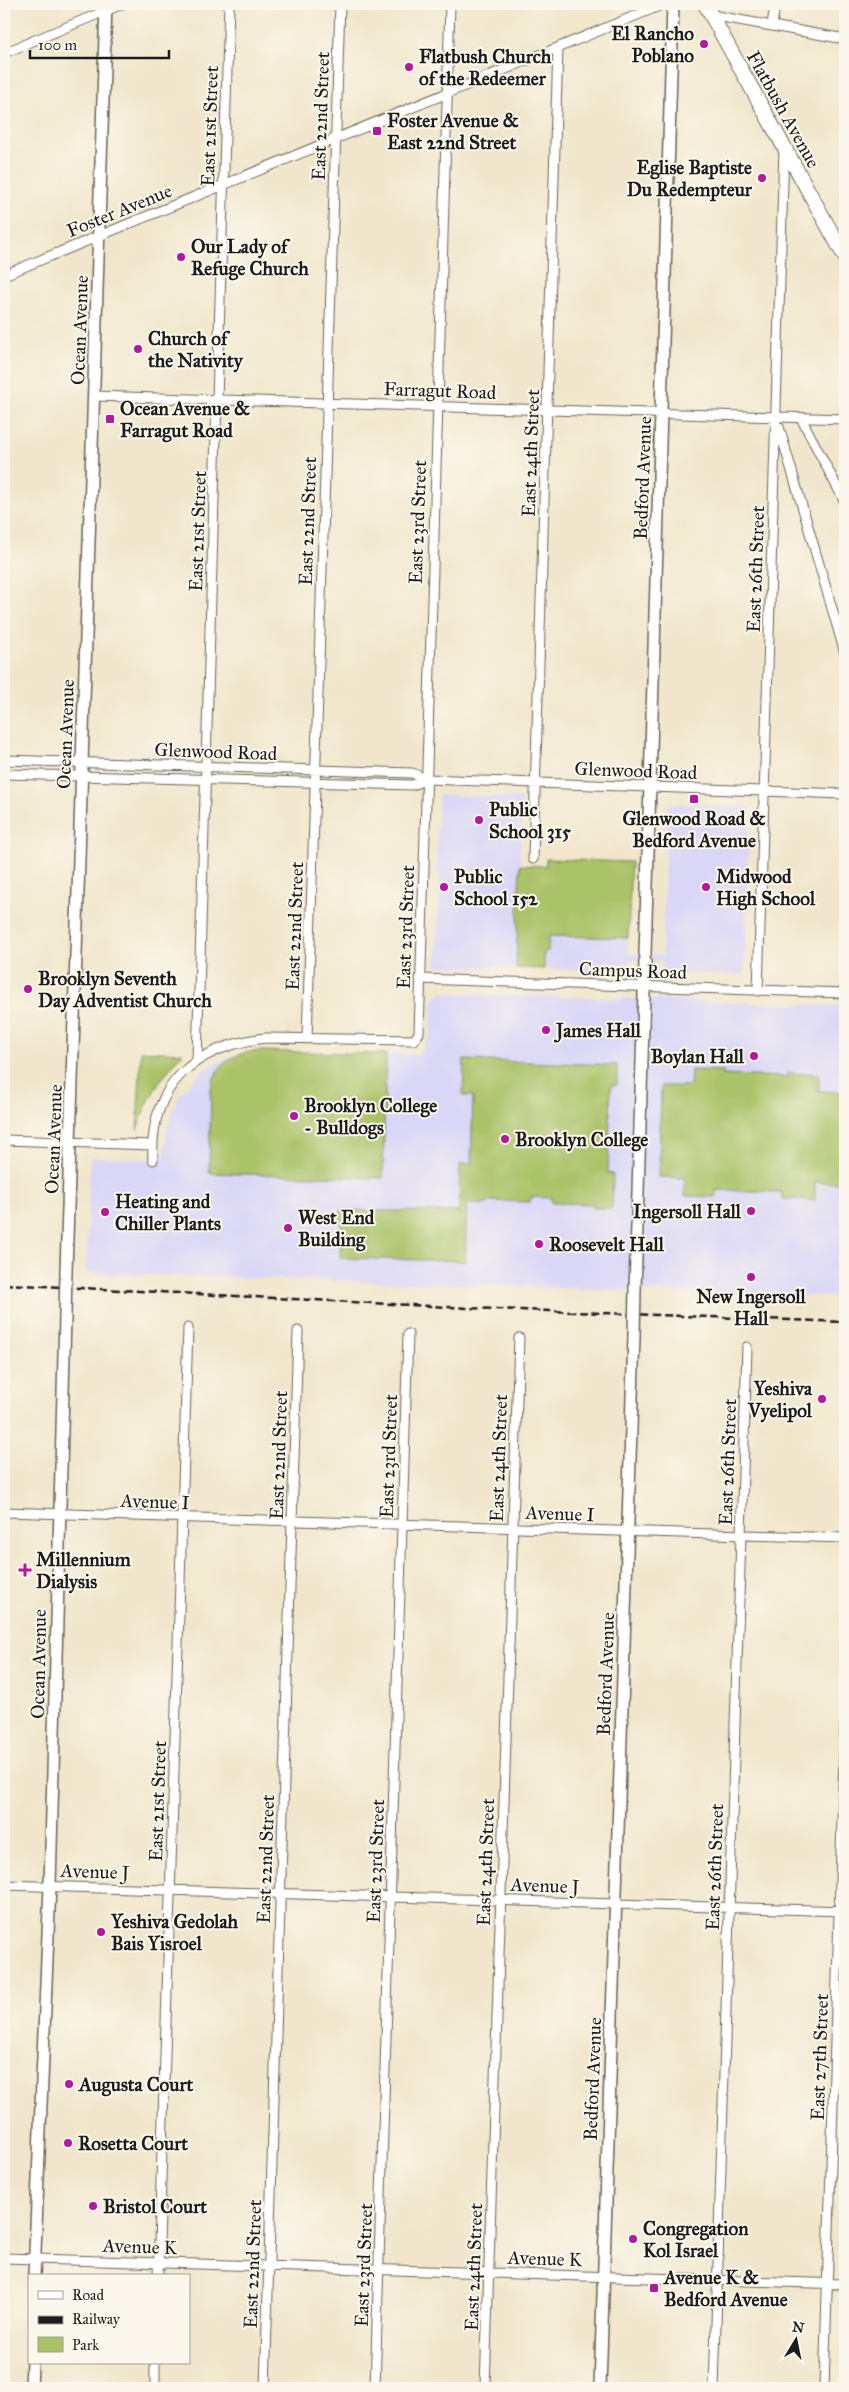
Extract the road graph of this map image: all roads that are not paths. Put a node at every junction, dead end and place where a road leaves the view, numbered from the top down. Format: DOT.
graph roads {
  1 [pos="122,4"];
  2 [pos="229,4"];
  3 [pos="340,4"];
  4 [pos="450,4"];
  5 [pos="664,4"];
  6 [pos="674,4"];
  7 [pos="775,4"];
  8 [pos="106,7"];
  9 [pos="708,9"];
  10 [pos="772,26"];
  11 [pos="845,39"];
  12 [pos="558,48"];
  13 [pos="4,53"];
  14 [pos="447,94"];
  15 [pos="335,140"];
  16 [pos="784,149"];
  17 [pos="223,185"];
  18 [pos="99,236"];
  19 [pos="845,257"];
  20 [pos="4,275"];
  21 [pos="94,396"];
  22 [pos="217,400"];
  23 [pos="327,403"];
  24 [pos="437,406"];
  25 [pos="547,410"];
  26 [pos="662,414"];
  27 [pos="776,417"];
  28 [pos="801,418"];
  29 [pos="845,419"];
  30 [pos="845,502"];
  31 [pos="845,653"];
  32 [pos="4,760"];
  33 [pos="81,763"];
  34 [pos="206,767"];
  35 [pos="316,770"];
  36 [pos="4,774"];
  37 [pos="81,777"];
  38 [pos="426,779"];
  39 [pos="206,781"];
  40 [pos="315,783"];
  41 [pos="536,783"];
  42 [pos="650,787"];
  43 [pos="764,791"];
  44 [pos="845,794"];
  45 [pos="534,859"];
  46 [pos="420,979"];
  47 [pos="644,987"];
  48 [pos="758,991"];
  49 [pos="845,994"];
  50 [pos="307,1039"];
  51 [pos="197,1059"];
  52 [pos="4,1140"];
  53 [pos="70,1143"];
  54 [pos="152,1145"];
  55 [pos="153,1160"];
  56 [pos="188,1328"];
  57 [pos="298,1332"];
  58 [pos="408,1334"];
  59 [pos="518,1338"];
  60 [pos="747,1347"];
  61 [pos="4,1512"];
  62 [pos="59,1514"];
  63 [pos="182,1518"];
  64 [pos="292,1521"];
  65 [pos="402,1524"];
  66 [pos="512,1528"];
  67 [pos="626,1532"];
  68 [pos="741,1535"];
  69 [pos="845,1538"];
  70 [pos="845,1726"];
  71 [pos="4,1885"];
  72 [pos="50,1886"];
  73 [pos="170,1890"];
  74 [pos="280,1894"];
  75 [pos="390,1897"];
  76 [pos="500,1900"];
  77 [pos="615,1904"];
  78 [pos="728,1908"];
  79 [pos="842,1911"];
  80 [pos="4,2258"];
  81 [pos="34,2259"];
  82 [pos="158,2262"];
  83 [pos="268,2266"];
  84 [pos="379,2269"];
  85 [pos="489,2273"];
  86 [pos="34,2274"];
  87 [pos="158,2274"];
  88 [pos="603,2277"];
  89 [pos="718,2280"];
  90 [pos="827,2284"];
  91 [pos="845,2284"];
  92 [pos="32,2364"];
  93 [pos="155,2364"];
  94 [pos="31,2388"];
  95 [pos="155,2388"];
  96 [pos="265,2388"];
  97 [pos="375,2388"];
  98 [pos="485,2388"];
  99 [pos="600,2388"];
  100 [pos="714,2388"];
  101 [pos="824,2388"];
  1 -- 8 [label="street"];
  2 -- 17 [label="street, East 21st Street"];
  3 -- 15 [label="street, East 22nd Street"];
  4 -- 14 [label="street, East 23rd Street"];
  5 -- 12 [label="street, Foster Avenue"];
  6 -- 26 [label="main road, Bedford Avenue"];
  7 -- 10 [label="street"];
  8 -- 13 [label="street"];
  8 -- 18 [label="main road, Ocean Avenue"];
  9 -- 10 [label="street"];
  9 -- 16 [label="main road, Flatbush Avenue"];
  10 -- 11 [label="street"];
  12 -- 14 [label="street, Foster Avenue"];
  12 -- 25 [label="street, East 24th Street"];
  14 -- 15 [label="street, Foster Avenue"];
  14 -- 24 [label="street, East 23rd Street"];
  15 -- 17 [label="street, Foster Avenue"];
  15 -- 23 [label="street, East 22nd Street"];
  16 -- 19 [label="main road, Flatbush Avenue"];
  16 -- 27 [label="street, East 26th Street"];
  17 -- 18 [label="street, Foster Avenue"];
  17 -- 22 [label="street, East 21st Street"];
  18 -- 20 [label="street, Foster Avenue"];
  18 -- 21 [label="main road, Ocean Avenue"];
  21 -- 22 [label="street, Farragut Road"];
  21 -- 33 [label="main road, Ocean Avenue"];
  22 -- 23 [label="street, Farragut Road"];
  22 -- 34 [label="street, East 21st Street"];
  23 -- 24 [label="street, Farragut Road"];
  23 -- 35 [label="street, East 22nd Street"];
  24 -- 25 [label="street, Farragut Road"];
  24 -- 38 [label="street, East 23rd Street"];
  25 -- 26 [label="street, Farragut Road"];
  25 -- 41 [label="street, East 24th Street"];
  26 -- 27 [label="street, Farragut Road"];
  26 -- 42 [label="main road, Bedford Avenue"];
  27 -- 28 [label="street, Farragut Road"];
  27 -- 31 [label="street"];
  27 -- 43 [label="street, East 26th Street"];
  28 -- 29 [label="street, Farragut Road"];
  28 -- 30 [label="street"];
  32 -- 33 [label="street, Glenwood Road"];
  33 -- 34 [label="street, Glenwood Road"];
  33 -- 37 [label="main road, Ocean Avenue"];
  34 -- 35 [label="street, Glenwood Road"];
  34 -- 39 [label="street, East 21st Street"];
  35 -- 38 [label="street, Glenwood Road"];
  35 -- 40 [label="street, East 22nd Street"];
  36 -- 37 [label="street, Glenwood Road"];
  37 -- 39 [label="street, Glenwood Road"];
  37 -- 53 [label="main road, Ocean Avenue"];
  38 -- 40 [label="street, Glenwood Road"];
  38 -- 41 [label="street, Glenwood Road"];
  38 -- 46 [label="street, East 23rd Street"];
  39 -- 40 [label="street, Glenwood Road"];
  39 -- 51 [label="street, East 21st Street"];
  40 -- 50 [label="street, East 22nd Street"];
  41 -- 42 [label="street, Glenwood Road"];
  41 -- 45 [label="street, East 24th Street"];
  42 -- 43 [label="street, Glenwood Road"];
  42 -- 47 [label="main road, Bedford Avenue"];
  43 -- 44 [label="street, Glenwood Road"];
  43 -- 48 [label="street, East 26th Street"];
  46 -- 47 [label="street, Campus Road"];
  46 -- 50 [label="street, East 23rd Street"];
  47 -- 48 [label="street, Campus Road"];
  47 -- 67 [label="main road, Bedford Avenue, bridge"];
  48 -- 49 [label="street, Campus Road"];
  50 -- 51 [label="street"];
  51 -- 54 [label="street"];
  52 -- 53 [label="street"];
  53 -- 54 [label="street"];
  53 -- 62 [label="main road, Ocean Avenue, bridge"];
  54 -- 55 [label="street"];
  56 -- 63 [label="street, East 21st Street"];
  57 -- 64 [label="street, East 22nd Street"];
  58 -- 65 [label="street, East 23rd Street"];
  59 -- 66 [label="street, East 24th Street"];
  60 -- 68 [label="street, East 26th Street"];
  61 -- 62 [label="street, Avenue I"];
  62 -- 63 [label="street, Avenue I"];
  62 -- 72 [label="main road, Ocean Avenue"];
  63 -- 64 [label="street, Avenue I"];
  63 -- 73 [label="street, East 21st Street"];
  64 -- 65 [label="street, Avenue I"];
  64 -- 74 [label="street, East 22nd Street"];
  65 -- 66 [label="street, Avenue I"];
  65 -- 75 [label="street, East 23rd Street"];
  66 -- 67 [label="street, Avenue I"];
  66 -- 76 [label="street, East 24th Street"];
  67 -- 68 [label="street, Avenue I"];
  67 -- 77 [label="main road, Bedford Avenue"];
  68 -- 69 [label="street, Avenue I"];
  68 -- 78 [label="street, East 26th Street"];
  70 -- 79 [label="street, East 27th Street"];
  71 -- 72 [label="street, Avenue J"];
  72 -- 73 [label="street, Avenue J"];
  72 -- 81 [label="main road, Ocean Avenue"];
  73 -- 74 [label="street, Avenue J"];
  73 -- 82 [label="street, East 21st Street"];
  74 -- 75 [label="street, Avenue J"];
  74 -- 83 [label="street, East 22nd Street"];
  75 -- 76 [label="street, Avenue J"];
  75 -- 84 [label="street, East 23rd Street"];
  76 -- 77 [label="street, Avenue J"];
  76 -- 85 [label="street, East 24th Street"];
  77 -- 78 [label="street, Avenue J"];
  77 -- 88 [label="main road, Bedford Avenue"];
  78 -- 79 [label="street, Avenue J"];
  78 -- 89 [label="street, East 26th Street"];
  79 -- 90 [label="street, East 27th Street"];
  80 -- 81 [label="street, Avenue K"];
  81 -- 82 [label="street, Avenue K"];
  81 -- 86 [label="main road, Ocean Avenue"];
  82 -- 83 [label="street, Avenue K"];
  82 -- 87 [label="street, East 21st Street"];
  83 -- 84 [label="street, Avenue K"];
  83 -- 96 [label="street, East 22nd Street"];
  84 -- 85 [label="street, Avenue K"];
  84 -- 97 [label="street, East 23rd Street"];
  85 -- 88 [label="street, Avenue K"];
  85 -- 98 [label="street, East 24th Street"];
  88 -- 89 [label="street, Avenue K"];
  88 -- 99 [label="main road, Bedford Avenue"];
  89 -- 90 [label="street, Avenue K"];
  89 -- 100 [label="street, East 26th Street"];
  90 -- 91 [label="street, Avenue K"];
  90 -- 101 [label="street, East 27th Street"];
  92 -- 94 [label="main road"];
  93 -- 95 [label="street"];
}
